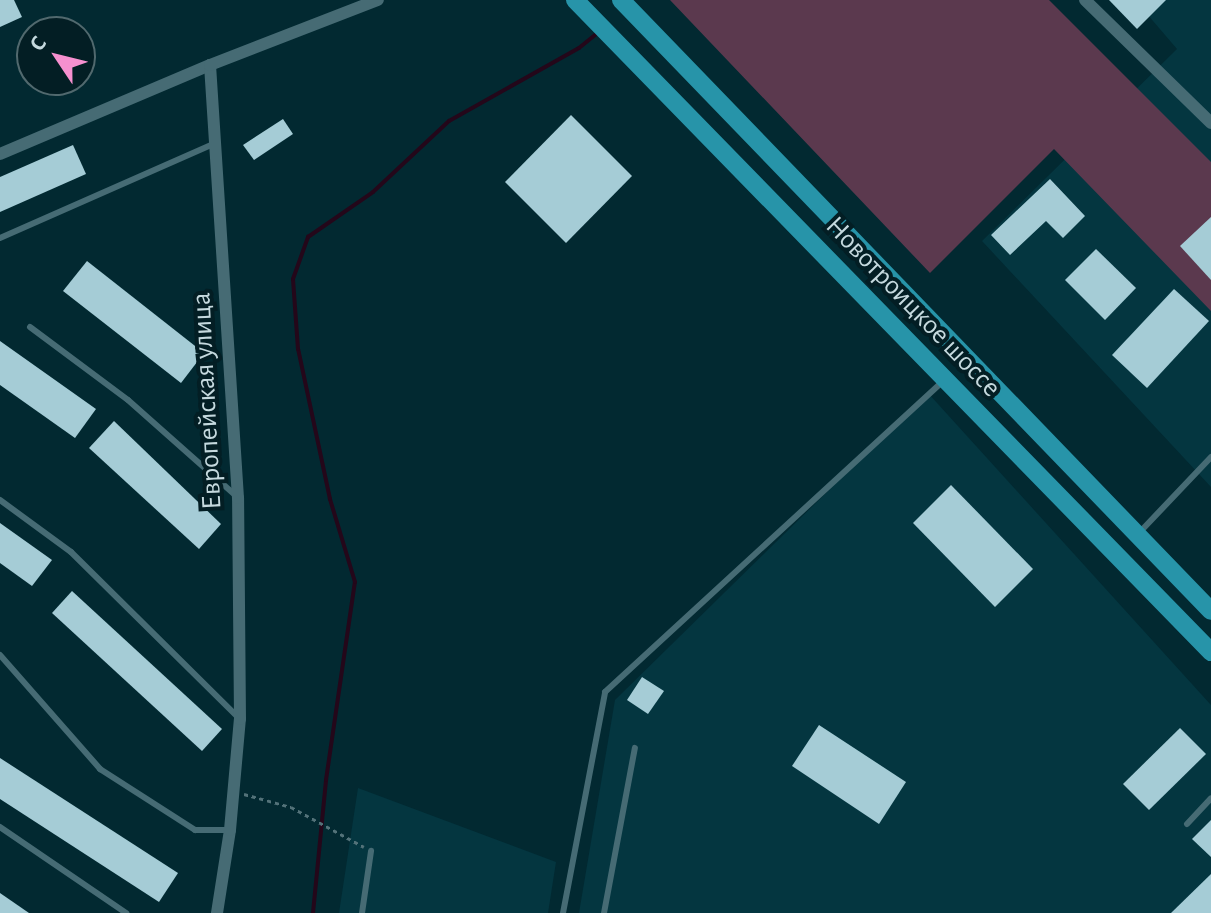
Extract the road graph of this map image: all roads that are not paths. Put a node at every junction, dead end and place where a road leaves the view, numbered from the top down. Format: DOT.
graph roads {
  1 [pos="378,0"];
  2 [pos="575,0"];
  3 [pos="621,0"];
  4 [pos="1085,0"];
  5 [pos="210,65"];
  6 [pos="1211,123"];
  7 [pos="215,143"];
  8 [pos="0,154"];
  9 [pos="0,238"];
  10 [pos="30,327"];
  11 [pos="945,380"];
  12 [pos="1211,457"];
  13 [pos="238,498"];
  14 [pos="0,500"];
  15 [pos="1137,535"];
  16 [pos="1211,611"];
  17 [pos="1211,652"];
  18 [pos="0,655"];
  19 [pos="240,719"];
  20 [pos="635,748"];
  21 [pos="1211,798"];
  22 [pos="1187,824"];
  23 [pos="0,827"];
  24 [pos="230,830"];
  25 [pos="371,851"];
  26 [pos="126,913"];
  27 [pos="217,913"];
  28 [pos="362,913"];
  29 [pos="563,913"];
  30 [pos="604,913"];
  1 -- 5 [label="street"];
  2 -- 11 [label="main road, Новотроицкое шоссе"];
  3 -- 15 [label="main road, Новотроицкое шоссе"];
  4 -- 6 [label="street"];
  5 -- 7 [label="street, Европейская улица"];
  5 -- 8 [label="street"];
  7 -- 9 [label="lane"];
  7 -- 13 [label="street, Европейская улица"];
  10 -- 13 [label="lane"];
  11 -- 17 [label="main road, Новотроицкое шоссе"];
  11 -- 29 [label="lane"];
  12 -- 15 [label="lane"];
  13 -- 19 [label="street, Европейская улица"];
  14 -- 19 [label="lane"];
  15 -- 16 [label="main road, Новотроицкое шоссе"];
  18 -- 24 [label="lane"];
  19 -- 24 [label="street, Европейская улица"];
  20 -- 30 [label="lane"];
  21 -- 22 [label="lane"];
  23 -- 26 [label="lane"];
  24 -- 27 [label="street, Европейская улица"];
  25 -- 28 [label="lane"];
}
